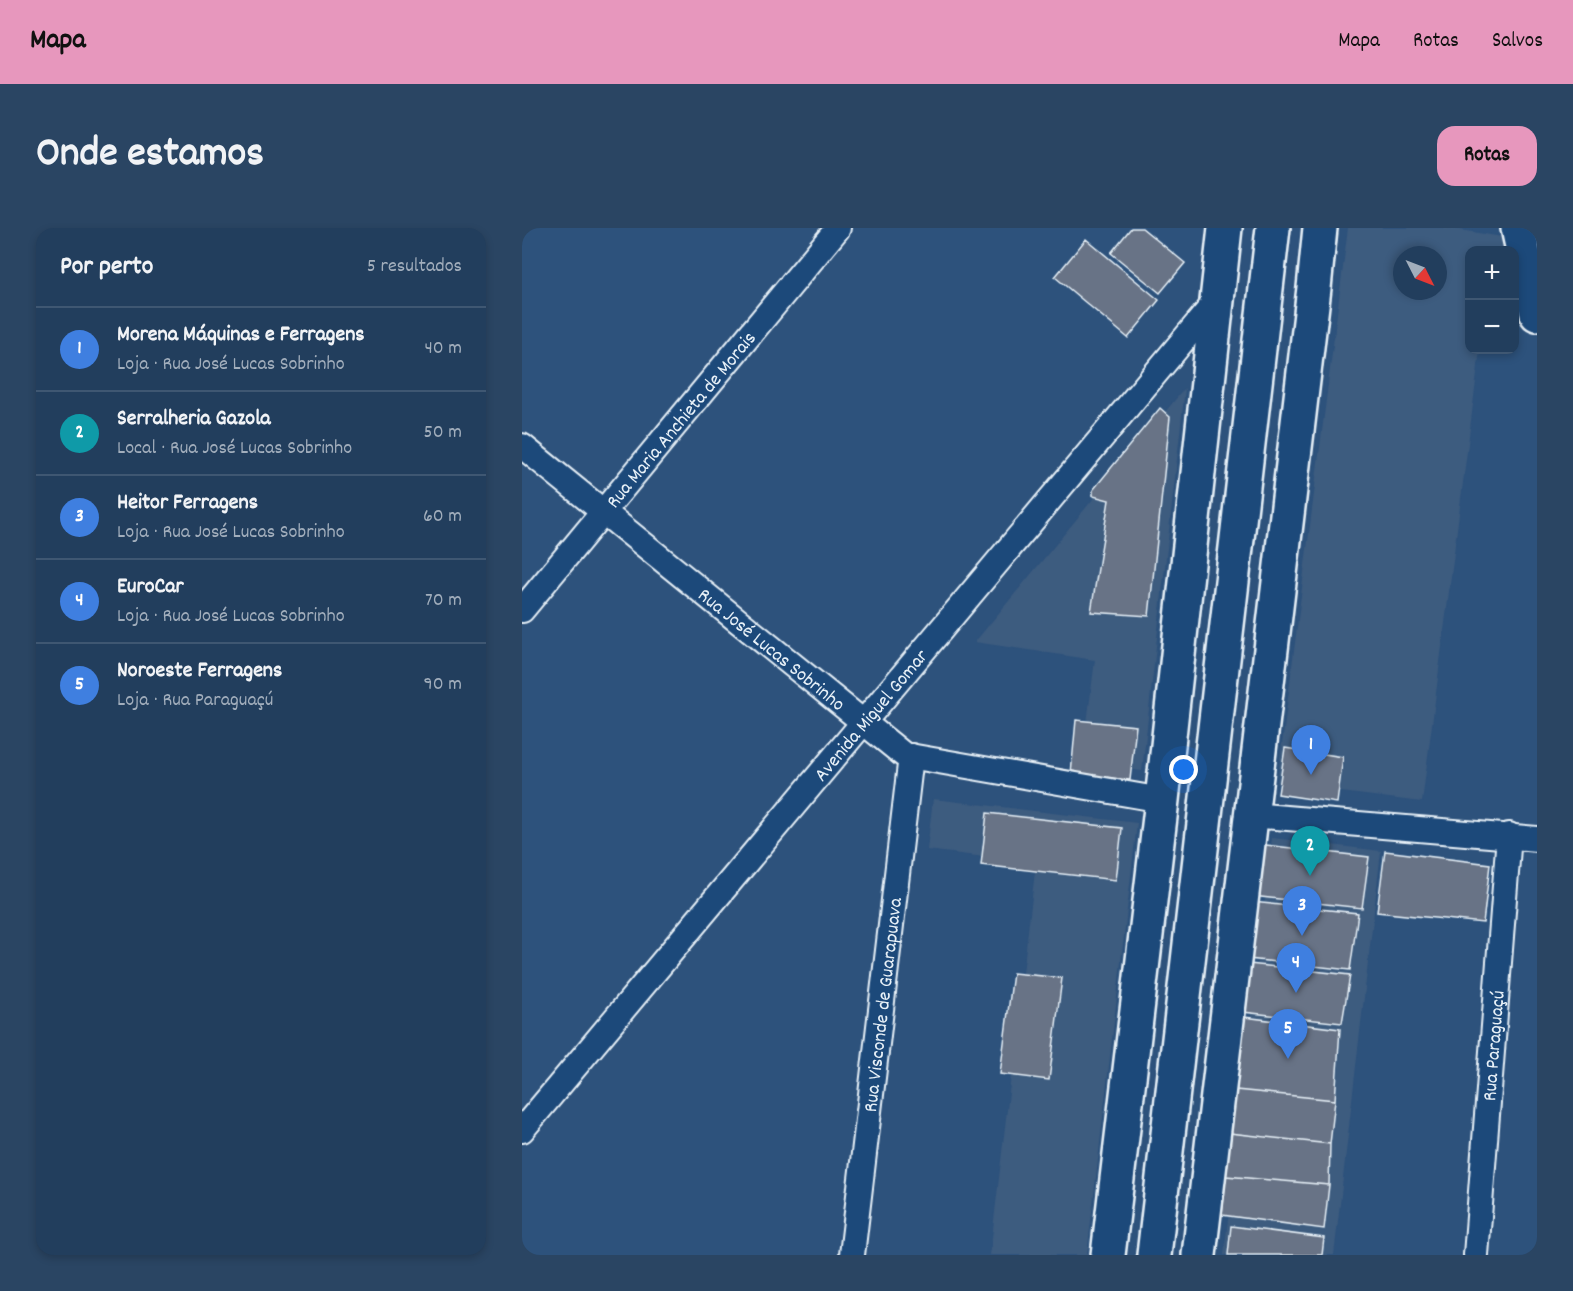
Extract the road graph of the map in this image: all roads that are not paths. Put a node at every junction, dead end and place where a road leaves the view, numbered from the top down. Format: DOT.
graph roads {
  1 [pos="1225,228"];
  2 [pos="1273,228"];
  3 [pos="1320,228"];
  4 [pos="1518,228"];
  5 [pos="835,229"];
  6 [pos="1217,300"];
  7 [pos="1537,314"];
  8 [pos="522,446"];
  9 [pos="604,512"];
  10 [pos="522,610"];
  11 [pos="863,722"];
  12 [pos="911,756"];
  13 [pos="1162,800"];
  14 [pos="1251,815"];
  15 [pos="1509,835"];
  16 [pos="1537,838"];
  17 [pos="522,1130"];
  18 [pos="1160,1211"];
  19 [pos="852,1255"];
  20 [pos="1108,1255"];
  21 [pos="1154,1255"];
  22 [pos="1179,1255"];
  23 [pos="1199,1255"];
  24 [pos="1476,1255"];
  1 -- 6 [label="street"];
  2 -- 18 [label="street"];
  3 -- 14 [label="street"];
  4 -- 7 [label="street"];
  5 -- 9 [label="street, Rua Maria Anchieta de Morais"];
  6 -- 11 [label="street, Avenida Miguel Gomar"];
  6 -- 13 [label="street"];
  8 -- 9 [label="street, Rua José Lucas Sobrinho"];
  9 -- 10 [label="street, Rua Maria Anchieta de Morais"];
  9 -- 11 [label="street, Rua José Lucas Sobrinho"];
  11 -- 12 [label="street, Rua José Lucas Sobrinho"];
  11 -- 17 [label="street, Avenida Miguel Gomar"];
  12 -- 13 [label="street, Rua José Lucas Sobrinho"];
  12 -- 19 [label="street, Rua Visconde de Guarapuava"];
  13 -- 20 [label="street"];
  14 -- 15 [label="street"];
  14 -- 23 [label="street"];
  15 -- 16 [label="street"];
  15 -- 24 [label="street, Rua Paraguaçú"];
  18 -- 21 [label="street"];
  18 -- 22 [label="street"];
}
